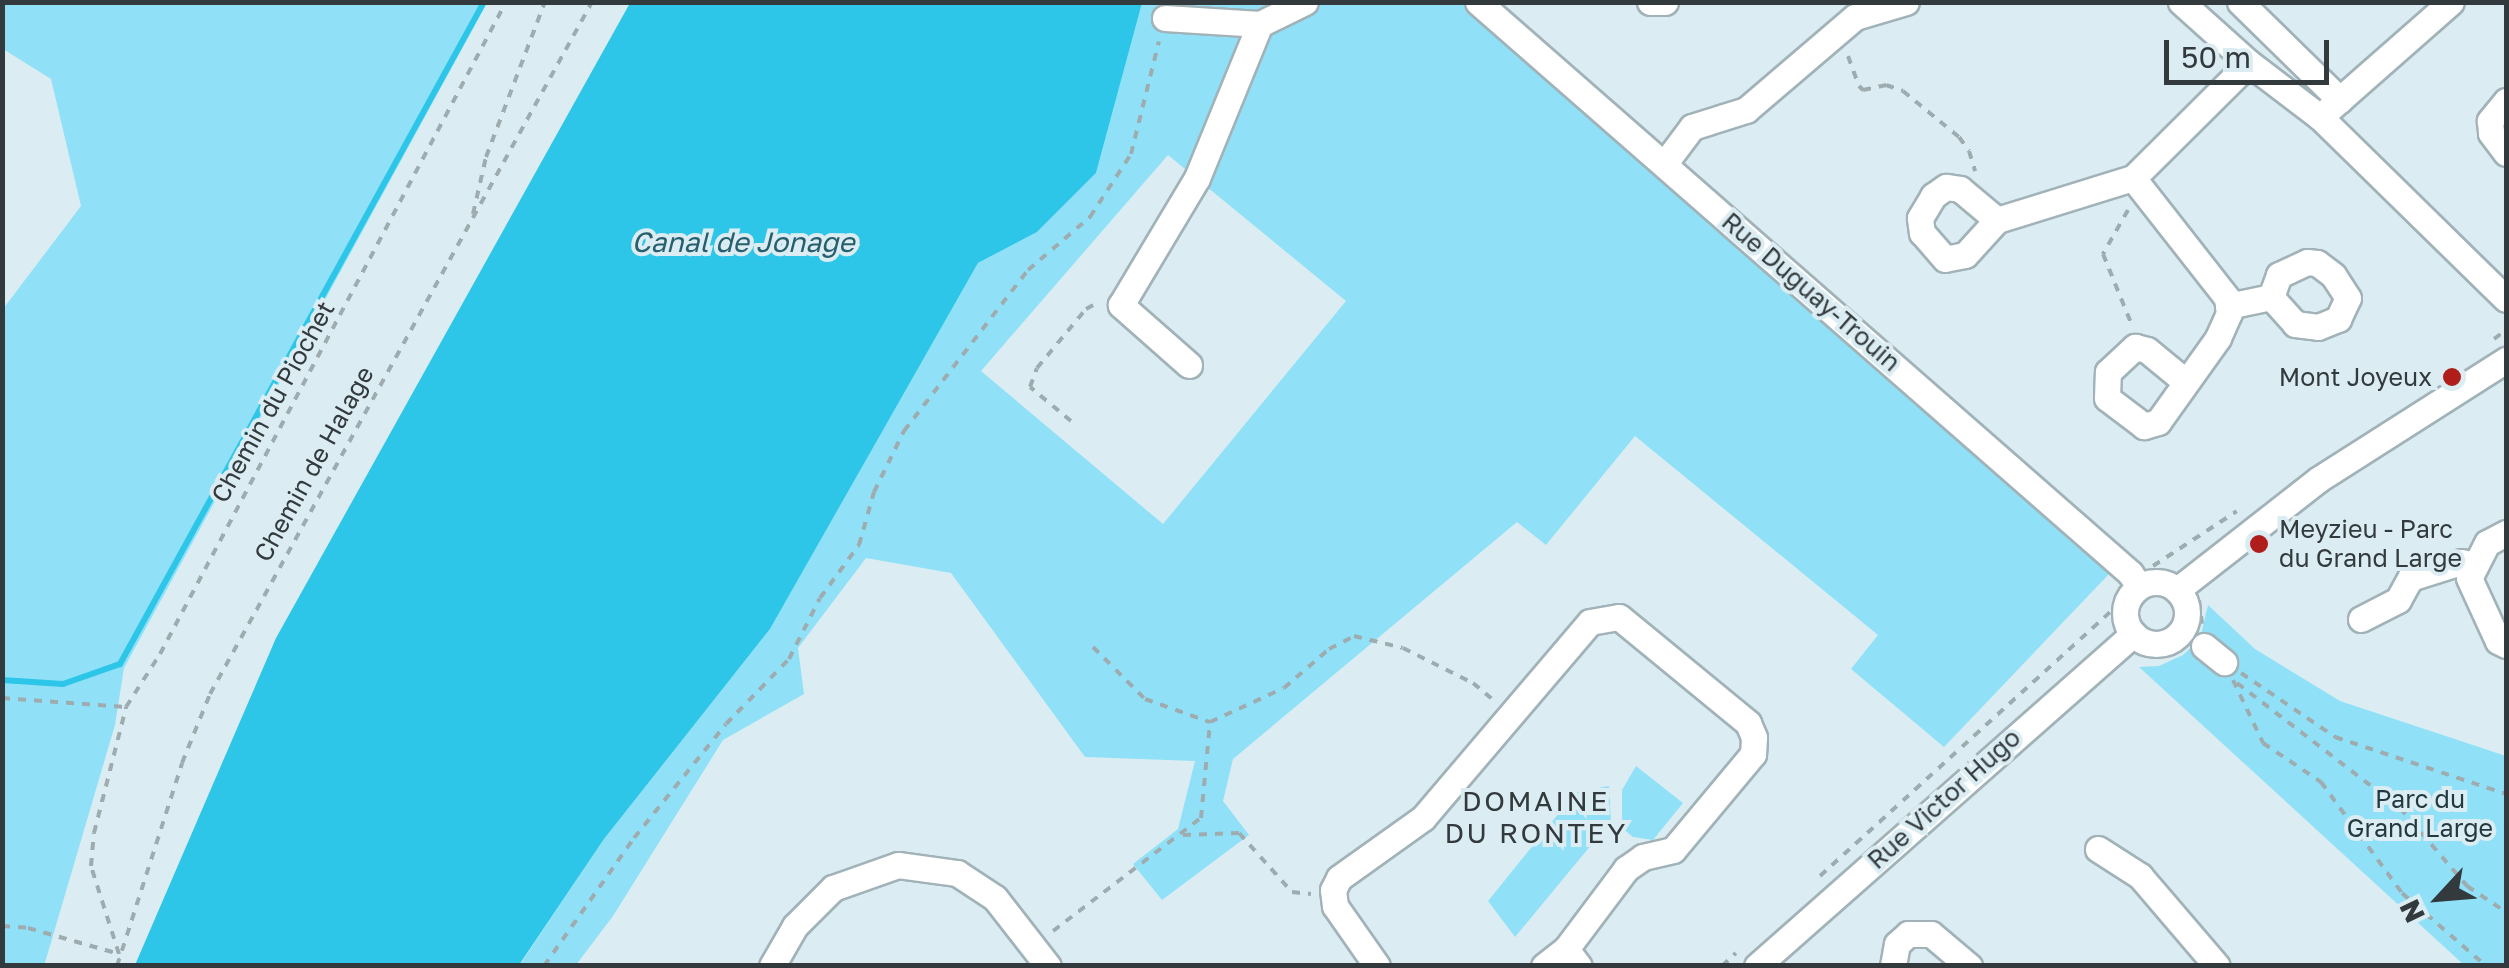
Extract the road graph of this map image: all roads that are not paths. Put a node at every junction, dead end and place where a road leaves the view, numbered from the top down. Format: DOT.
graph roads {
  1 [pos="1305,2"];
  2 [pos="1478,2"];
  3 [pos="1650,2"];
  4 [pos="1665,2"];
  5 [pos="1906,2"];
  6 [pos="2181,2"];
  7 [pos="2240,2"];
  8 [pos="2451,2"];
  9 [pos="1868,7"];
  10 [pos="1165,18"];
  11 [pos="1260,24"];
  12 [pos="2248,63"];
  13 [pos="2506,102"];
  14 [pos="2330,109"];
  15 [pos="2506,153"];
  16 [pos="1665,163"];
  17 [pos="2128,180"];
  18 [pos="1996,220"];
  19 [pos="2271,297"];
  20 [pos="2506,299"];
  21 [pos="2228,306"];
  22 [pos="2506,360"];
  23 [pos="1189,365"];
  24 [pos="2186,382"];
  25 [pos="2506,533"];
  26 [pos="2476,565"];
  27 [pos="2135,580"];
  28 [pos="2178,590"];
  29 [pos="2361,619"];
  30 [pos="2133,634"];
  31 [pos="2506,645"];
  32 [pos="2098,849"];
  33 [pos="1041,956"];
  34 [pos="1572,957"];
  35 [pos="1747,959"];
  36 [pos="772,966"];
  37 [pos="1377,966"];
  38 [pos="1544,966"];
  39 [pos="1893,966"];
  40 [pos="1969,966"];
  41 [pos="2217,966"];
  1 -- 11 [label="street"];
  2 -- 16 [label="street, Rue Duguay-Trouin"];
  3 -- 4 [label="street"];
  5 -- 9 [label="street"];
  6 -- 12 [label="street"];
  7 -- 14 [label="street"];
  8 -- 14 [label="street"];
  9 -- 16 [label="street"];
  10 -- 11 [label="street"];
  11 -- 23 [label="street"];
  12 -- 14 [label="street"];
  12 -- 17 [label="street"];
  13 -- 15 [label="street"];
  14 -- 20 [label="street"];
  16 -- 27 [label="street, Rue Duguay-Trouin"];
  17 -- 18 [label="street"];
  17 -- 21 [label="street"];
  18 -- 18 [label="street"];
  19 -- 21 [label="street"];
  21 -- 24 [label="street"];
  22 -- 28 [label="street"];
  24 -- 24 [label="street"];
  25 -- 26 [label="street"];
  26 -- 29 [label="street"];
  26 -- 31 [label="street"];
  27 -- 28 [label="street"];
  27 -- 30 [label="street"];
  28 -- 30 [label="street"];
  30 -- 35 [label="street, Rue Victor Hugo"];
  32 -- 41 [label="street"];
  33 -- 36 [label="street"];
  34 -- 37 [label="street"];
  34 -- 38 [label="street"];
  39 -- 40 [label="street"];
}
